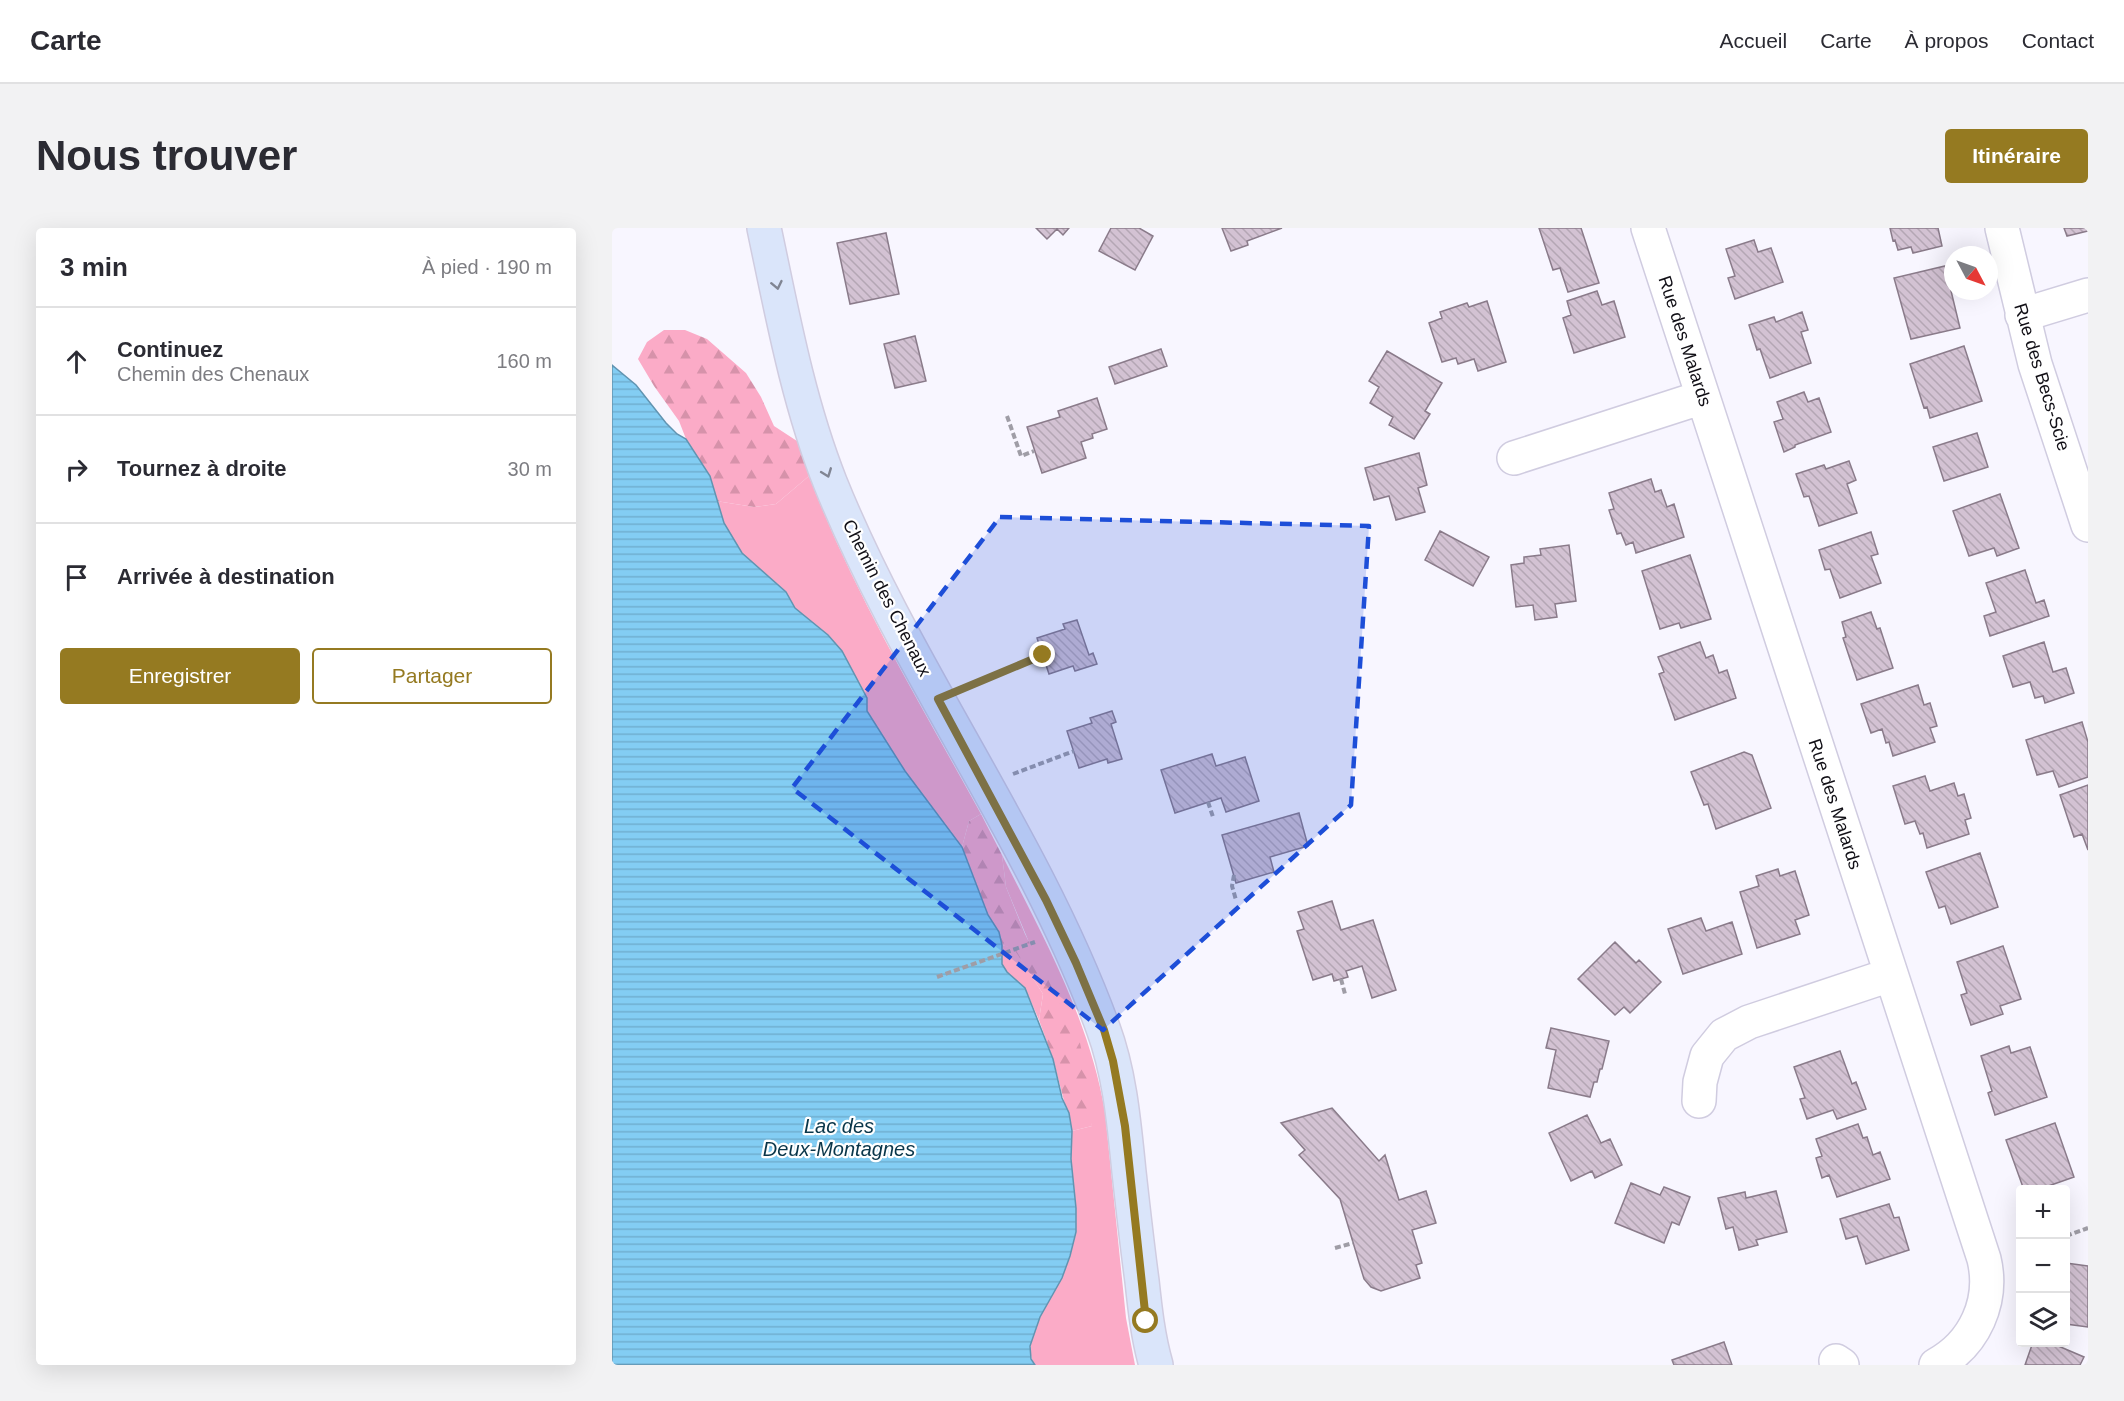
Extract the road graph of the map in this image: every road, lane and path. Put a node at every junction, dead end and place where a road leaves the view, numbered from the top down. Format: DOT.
graph roads {
  1 [pos="764,228"];
  2 [pos="1648,228"];
  3 [pos="2002,228"];
  4 [pos="2088,295"];
  5 [pos="2022,315"];
  6 [pos="1703,397"];
  7 [pos="1007,416"];
  8 [pos="1034,451"];
  9 [pos="1514,458"];
  10 [pos="2088,525"];
  11 [pos="1043,655"];
  12 [pos="938,699"];
  13 [pos="1074,751"];
  14 [pos="985,784"];
  15 [pos="1208,802"];
  16 [pos="1213,817"];
  17 [pos="1234,875"];
  18 [pos="1236,900"];
  19 [pos="1044,939"];
  20 [pos="1890,975"];
  21 [pos="937,978"];
  22 [pos="1341,979"];
  23 [pos="1345,994"];
  24 [pos="1699,1101"];
  25 [pos="2088,1228"];
  26 [pos="2070,1235"];
  27 [pos="1353,1243"];
  28 [pos="1335,1248"];
  29 [pos="1156,1365"];
  30 [pos="1936,1365"];
  1 -- 12 [label="street, Chemin des Chenaux, one-way"];
  2 -- 6 [label="street, Rue des Malards"];
  3 -- 5 [label="street, Rue des Becs-Scie"];
  4 -- 5 [label="street"];
  5 -- 10 [label="street, Rue des Becs-Scie"];
  6 -- 9 [label="street"];
  6 -- 20 [label="street, Rue des Malards"];
  7 -- 8 [label="path"];
  11 -- 12 [label="path"];
  12 -- 14 [label="street, Chemin des Chenaux"];
  13 -- 14 [label="path"];
  14 -- 29 [label="street, Chemin des Chenaux"];
  15 -- 16 [label="path"];
  17 -- 18 [label="path"];
  19 -- 21 [label="path"];
  20 -- 24 [label="street"];
  20 -- 30 [label="street, Rue des Malards"];
  22 -- 23 [label="path"];
  25 -- 26 [label="path"];
  27 -- 28 [label="path"];
}
